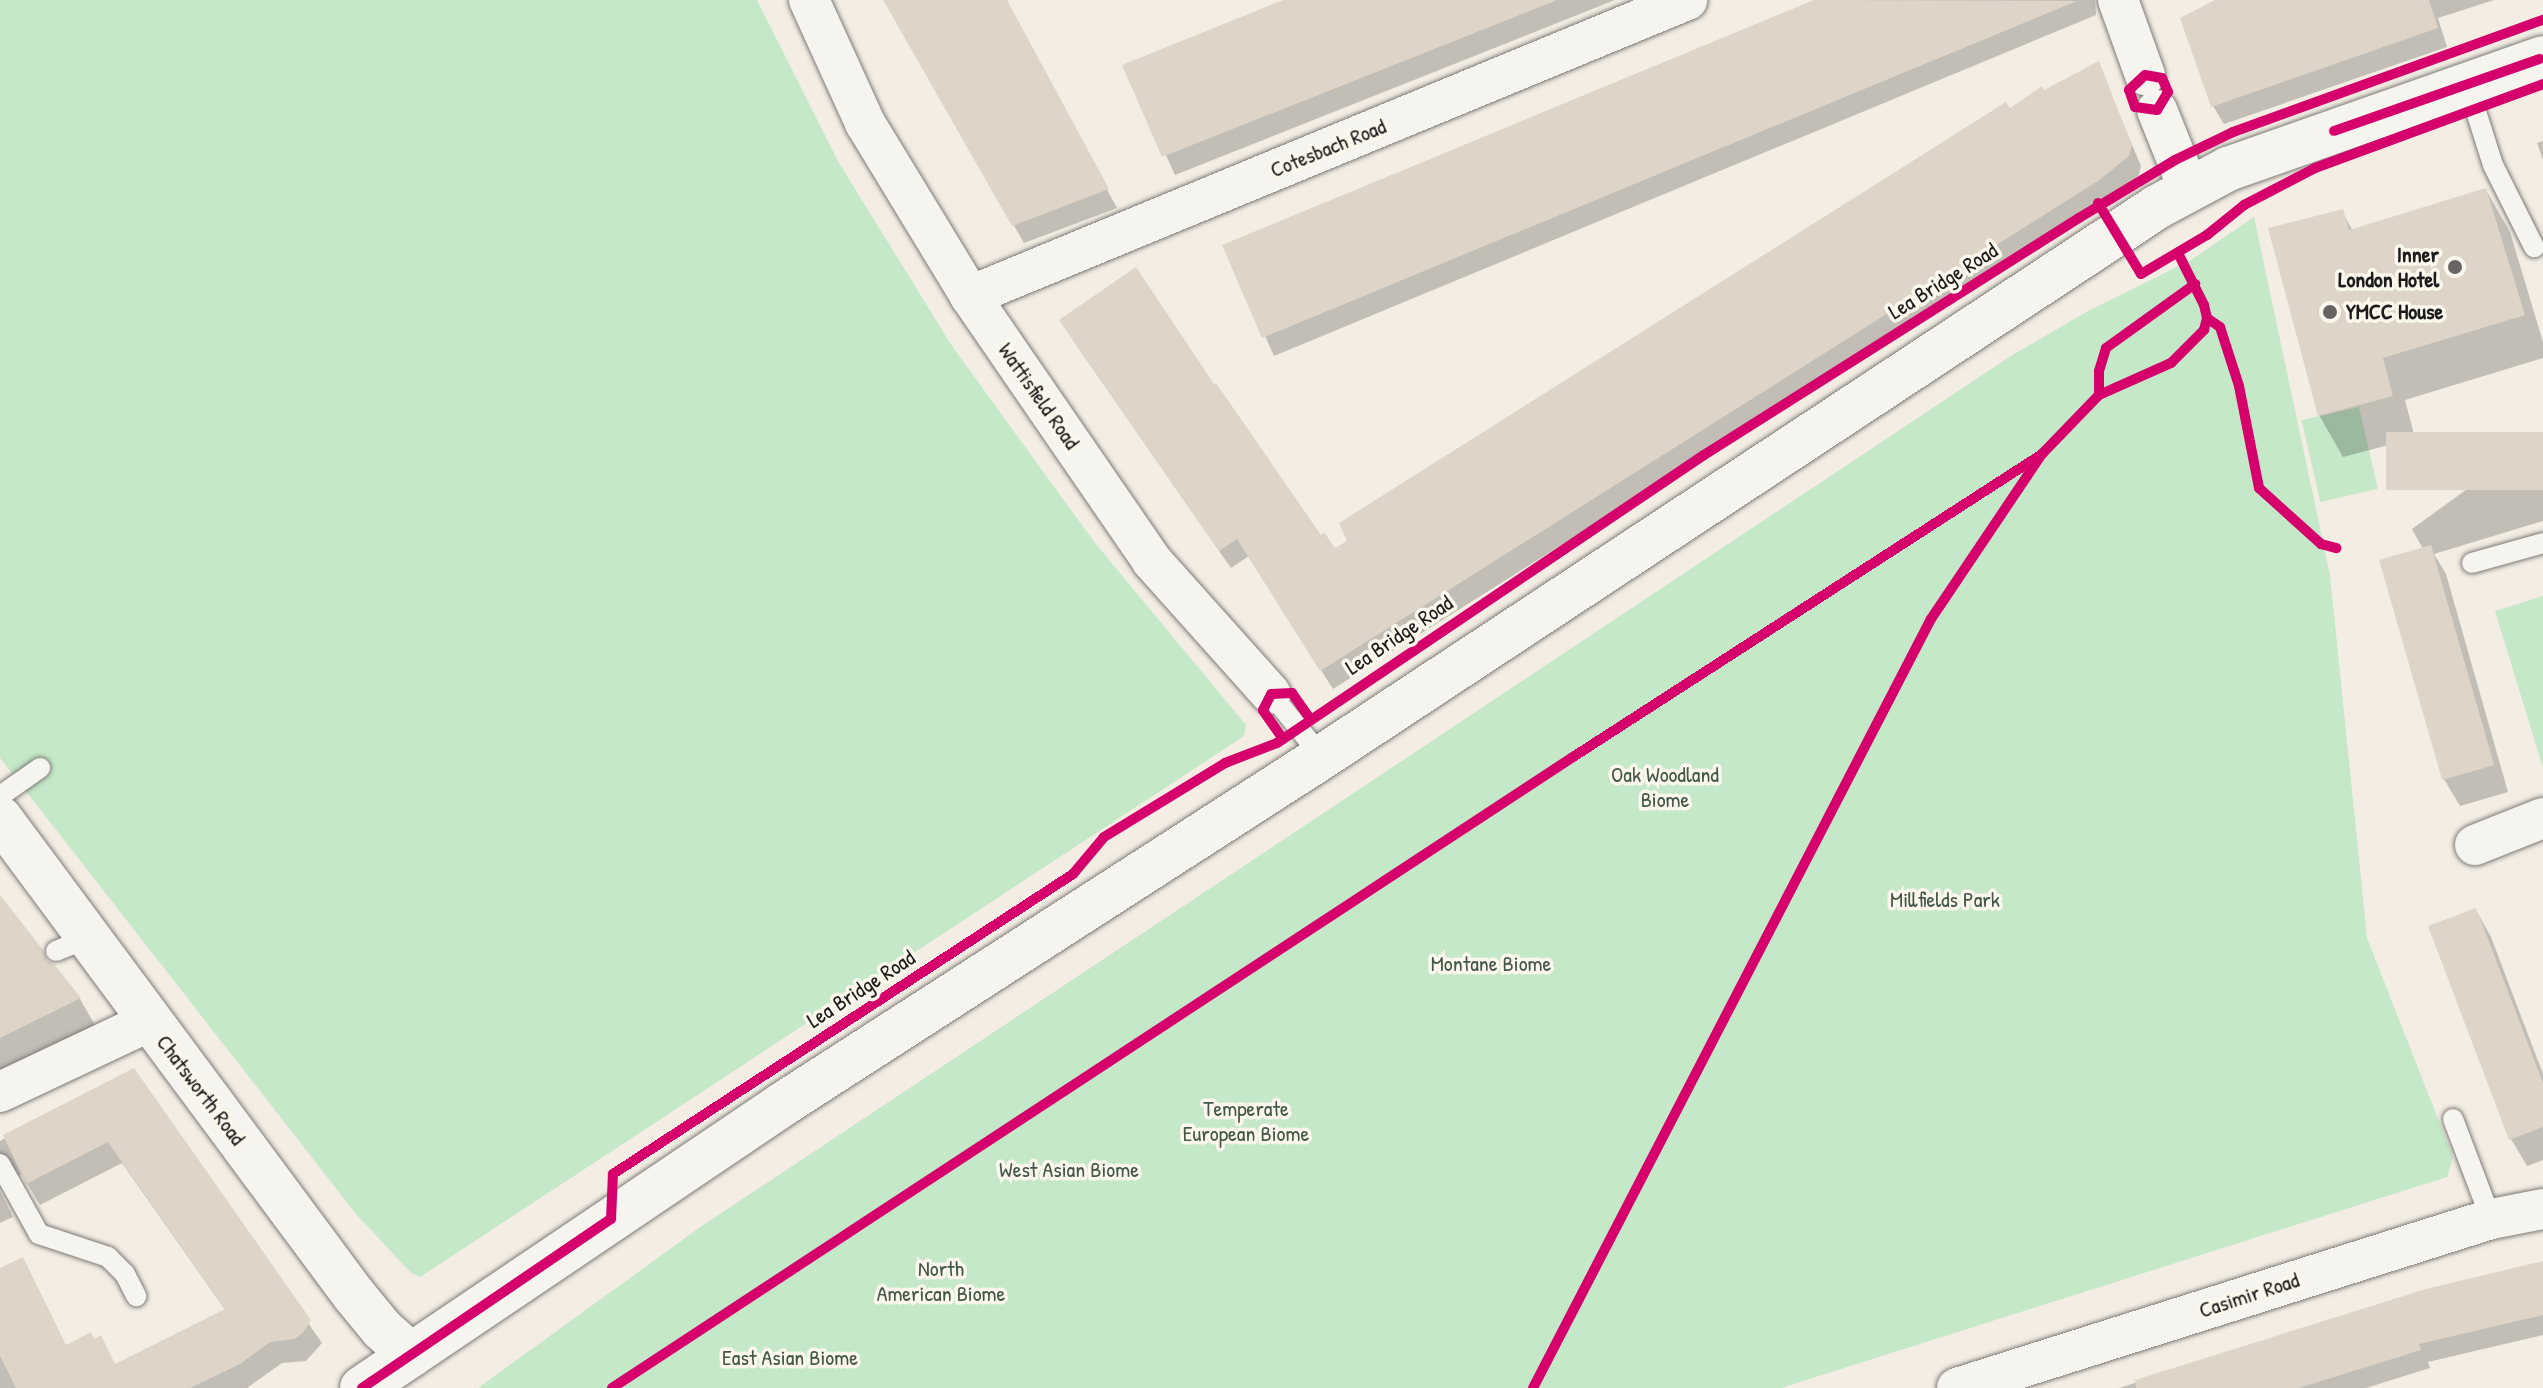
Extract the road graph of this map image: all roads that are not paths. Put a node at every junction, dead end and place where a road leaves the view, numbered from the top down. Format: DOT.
graph roads {
  1 [pos="809,0"];
  2 [pos="1687,0"];
  3 [pos="2118,0"];
  4 [pos="2543,58"];
  5 [pos="2467,83"];
  6 [pos="2189,190"];
  7 [pos="2534,247"];
  8 [pos="970,296"];
  9 [pos="2543,543"];
  10 [pos="2472,563"];
  11 [pos="1271,694"];
  12 [pos="1322,757"];
  13 [pos="40,768"];
  14 [pos="0,796"];
  15 [pos="0,818"];
  16 [pos="2543,818"];
  17 [pos="2475,845"];
  18 [pos="150,1021"];
  19 [pos="0,1092"];
  20 [pos="2453,1119"];
  21 [pos="0,1164"];
  22 [pos="2543,1209"];
  23 [pos="2491,1219"];
  24 [pos="136,1296"];
  25 [pos="411,1355"];
  26 [pos="362,1388"];
  27 [pos="1957,1388"];
  1 -- 8 [label="street, Wattisfield Road"];
  2 -- 8 [label="street, Cotesbach Road"];
  3 -- 6 [label="street"];
  4 -- 5 [label="main road"];
  5 -- 6 [label="main road"];
  5 -- 7 [label="lane"];
  6 -- 12 [label="main road"];
  8 -- 11 [label="street, Wattisfield Road"];
  9 -- 10 [label="lane"];
  11 -- 12 [label="lane, Wattisfield Road"];
  12 -- 25 [label="main road"];
  13 -- 14 [label="lane"];
  15 -- 18 [label="main road, Chatsworth Road"];
  16 -- 17 [label="street"];
  18 -- 19 [label="street"];
  18 -- 25 [label="main road, Chatsworth Road"];
  20 -- 23 [label="lane"];
  21 -- 24 [label="lane"];
  22 -- 23 [label="street, Casimir Road"];
  23 -- 27 [label="street, Casimir Road"];
  25 -- 26 [label="main road"];
}
